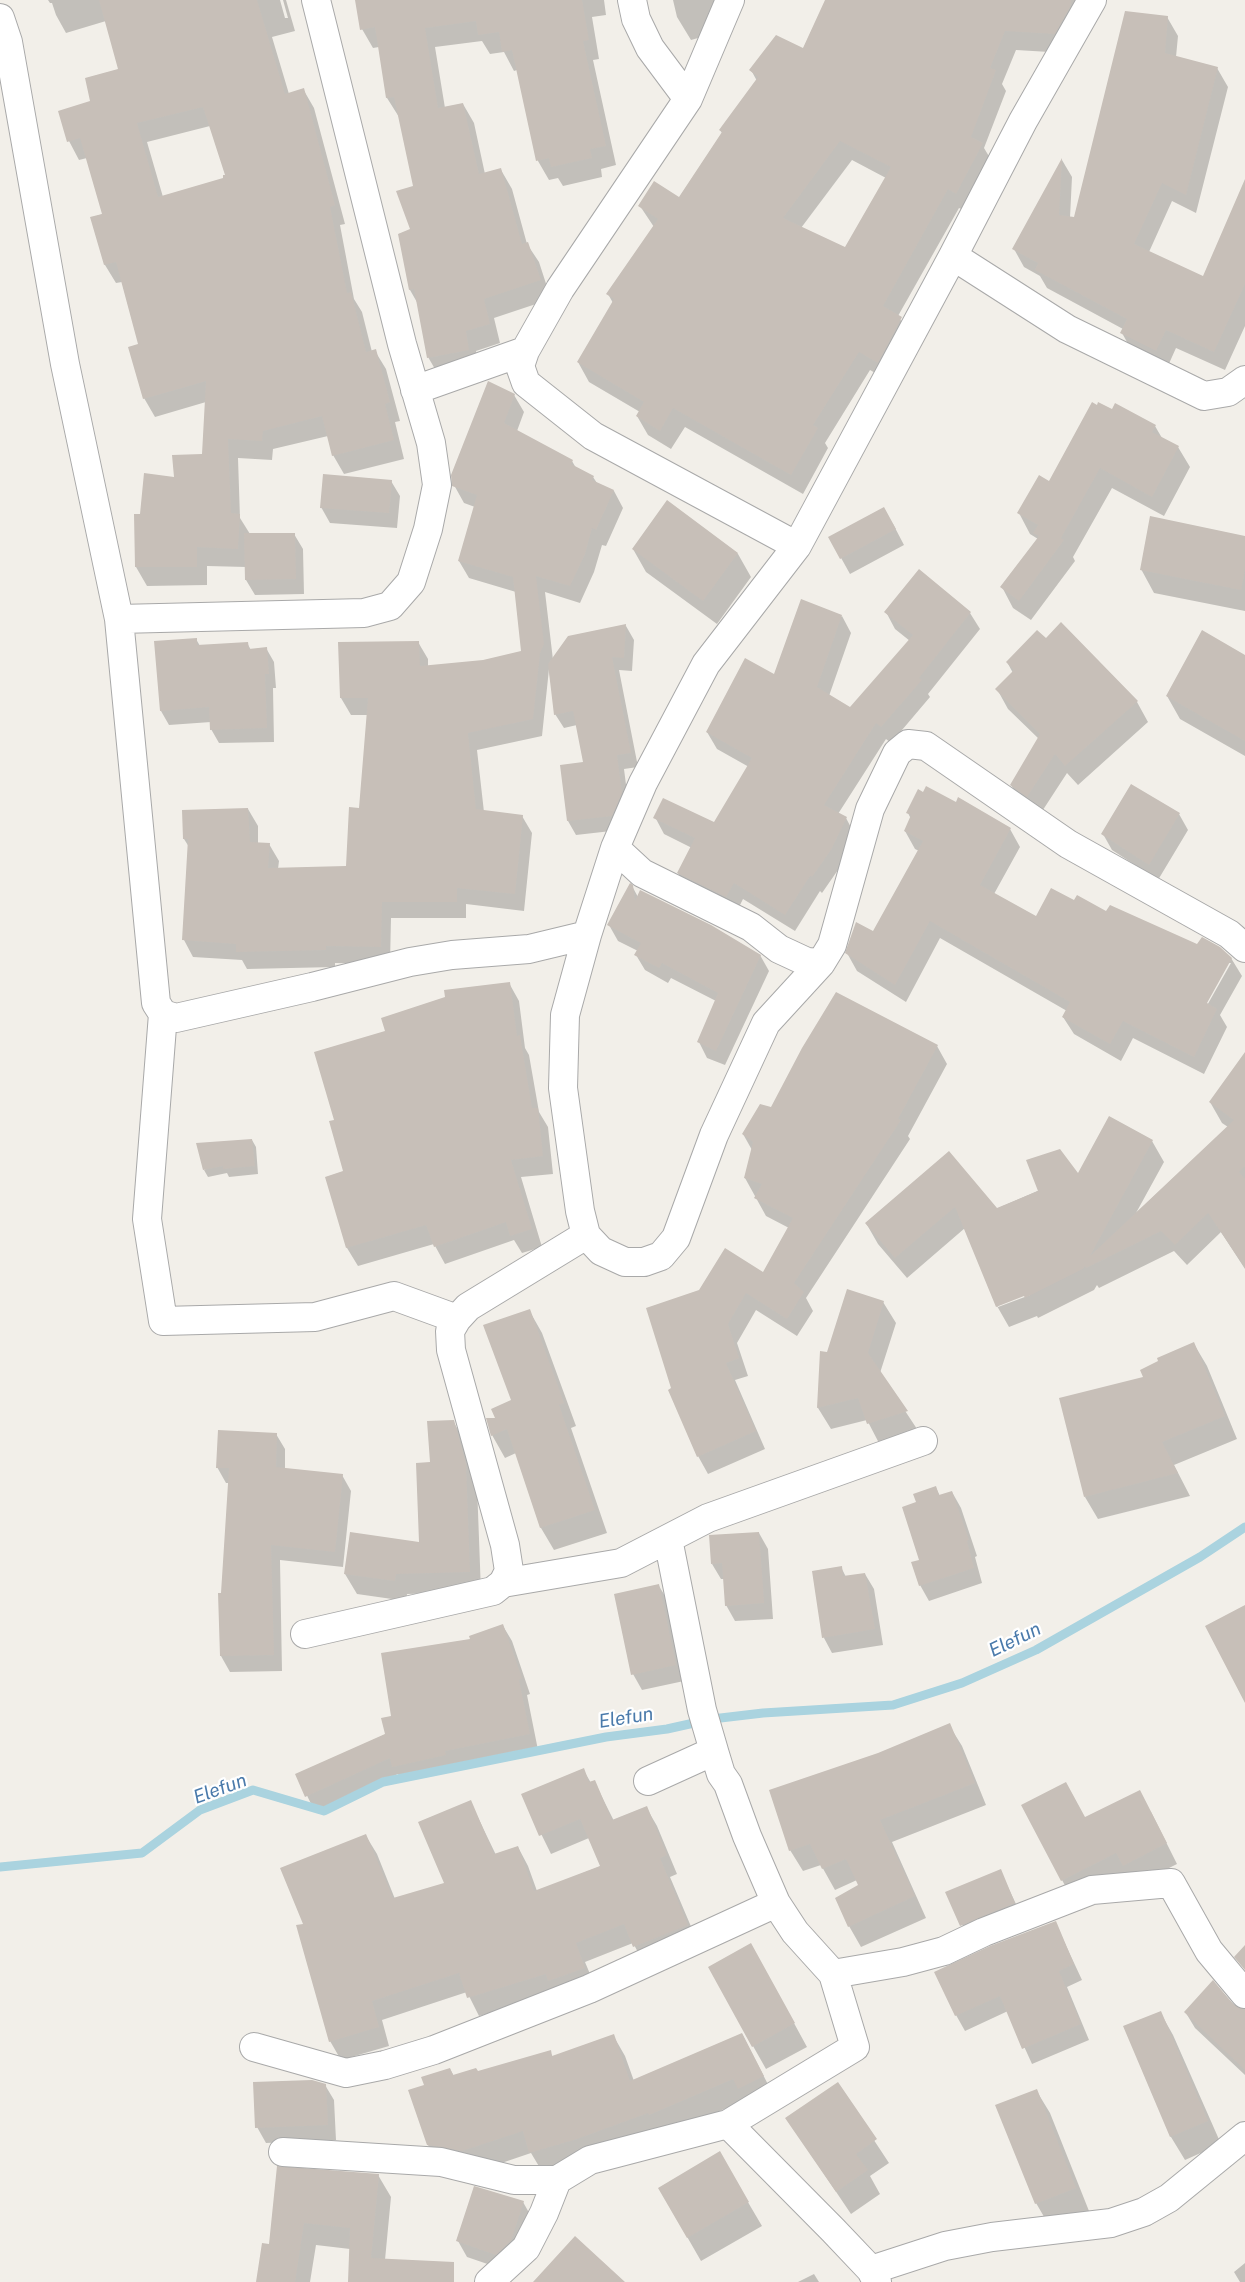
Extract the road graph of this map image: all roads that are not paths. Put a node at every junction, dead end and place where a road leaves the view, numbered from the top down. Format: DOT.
graph roads {
  1 [pos="316,0"];
  2 [pos="632,0"];
  3 [pos="730,0"];
  4 [pos="1092,0"];
  5 [pos="0,18"];
  6 [pos="688,99"];
  7 [pos="953,256"];
  8 [pos="525,351"];
  9 [pos="1245,380"];
  10 [pos="415,390"];
  11 [pos="797,546"];
  12 [pos="119,619"];
  13 [pos="615,848"];
  14 [pos="587,935"];
  15 [pos="1244,946"];
  16 [pos="821,963"];
  17 [pos="163,1014"];
  18 [pos="586,1234"];
  19 [pos="457,1319"];
  20 [pos="922,1441"];
  21 [pos="668,1539"];
  22 [pos="503,1583"];
  23 [pos="305,1634"];
  24 [pos="709,1732"];
  25 [pos="648,1781"];
  26 [pos="776,1904"];
  27 [pos="833,1974"];
  28 [pos="1245,1994"];
  29 [pos="254,2047"];
  30 [pos="728,2124"];
  31 [pos="1245,2136"];
  32 [pos="283,2152"];
  33 [pos="557,2180"];
  34 [pos="874,2276"];
  35 [pos="489,2282"];
  1 -- 10 [label="street"];
  2 -- 6 [label="street"];
  3 -- 6 [label="street"];
  4 -- 7 [label="street"];
  5 -- 12 [label="street"];
  6 -- 8 [label="street"];
  7 -- 9 [label="street"];
  7 -- 11 [label="street"];
  8 -- 10 [label="street"];
  8 -- 11 [label="street"];
  10 -- 12 [label="street"];
  11 -- 13 [label="street"];
  12 -- 17 [label="street"];
  13 -- 14 [label="street"];
  13 -- 16 [label="street"];
  14 -- 17 [label="street"];
  14 -- 18 [label="street"];
  15 -- 16 [label="street"];
  16 -- 18 [label="street"];
  17 -- 19 [label="street"];
  18 -- 19 [label="street"];
  19 -- 22 [label="street"];
  20 -- 21 [label="street"];
  21 -- 22 [label="street"];
  21 -- 24 [label="street"];
  22 -- 23 [label="street"];
  24 -- 25 [label="street"];
  24 -- 26 [label="street"];
  26 -- 27 [label="street"];
  26 -- 29 [label="street"];
  27 -- 28 [label="street"];
  27 -- 30 [label="street"];
  30 -- 33 [label="street"];
  30 -- 34 [label="street"];
  31 -- 34 [label="street"];
  32 -- 33 [label="street"];
  33 -- 35 [label="street"];
}
